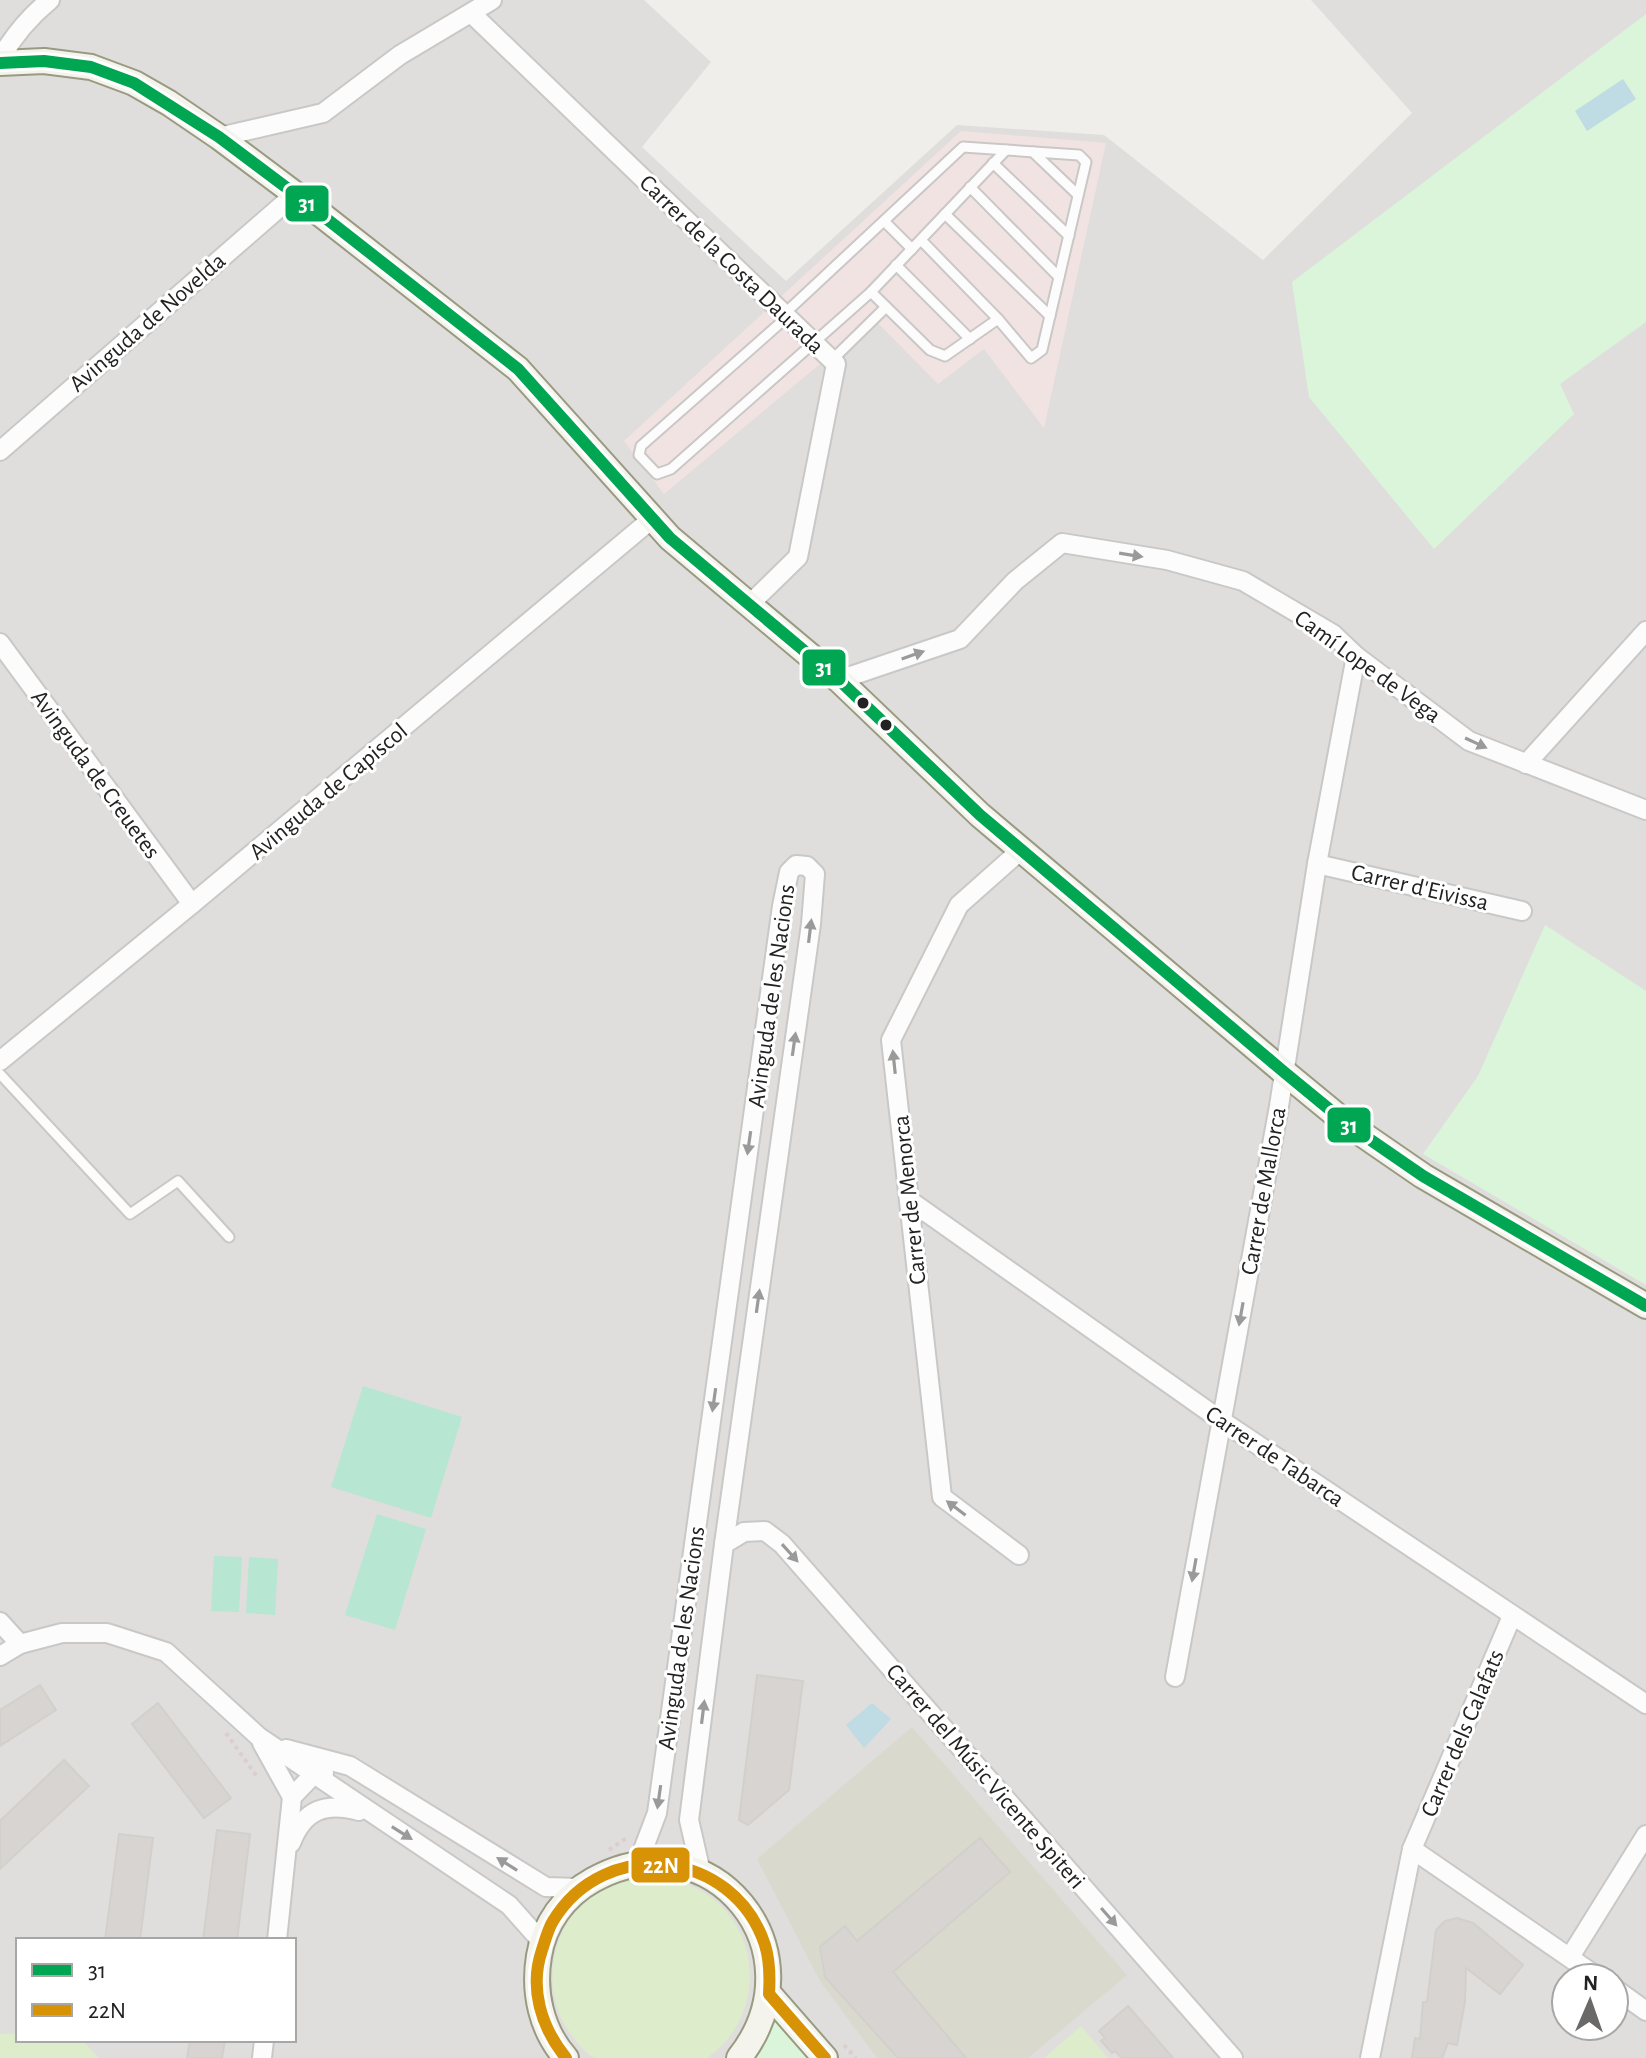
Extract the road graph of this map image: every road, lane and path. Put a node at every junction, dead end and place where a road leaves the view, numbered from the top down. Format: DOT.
graph roads {
  1 [pos="492,0"];
  2 [pos="49,1"];
  3 [pos="471,13"];
  4 [pos="0,61"];
  5 [pos="219,137"];
  6 [pos="1006,150"];
  7 [pos="1033,152"];
  8 [pos="993,163"];
  9 [pos="970,187"];
  10 [pos="295,194"];
  11 [pos="1078,195"];
  12 [pos="945,214"];
  13 [pos="884,221"];
  14 [pos="1069,236"];
  15 [pos="921,240"];
  16 [pos="912,249"];
  17 [pos="896,265"];
  18 [pos="1059,277"];
  19 [pos="871,292"];
  20 [pos="886,307"];
  21 [pos="1050,316"];
  22 [pos="785,317"];
  23 [pos="998,319"];
  24 [pos="970,339"];
  25 [pos="815,344"];
  26 [pos="832,360"];
  27 [pos="0,451"];
  28 [pos="653,518"];
  29 [pos="749,605"];
  30 [pos="1646,631"];
  31 [pos="0,643"];
  32 [pos="1356,656"];
  33 [pos="839,680"];
  34 [pos="1526,764"];
  35 [pos="1646,810"];
  36 [pos="1021,850"];
  37 [pos="1317,864"];
  38 [pos="192,904"];
  39 [pos="1522,911"];
  40 [pos="0,1061"];
  41 [pos="1284,1072"];
  42 [pos="0,1074"];
  43 [pos="909,1200"];
  44 [pos="229,1237"];
  45 [pos="1646,1306"];
  46 [pos="1222,1421"];
  47 [pos="724,1544"];
  48 [pos="1019,1555"];
  49 [pos="1512,1616"];
  50 [pos="0,1622"];
  51 [pos="20,1644"];
  52 [pos="0,1656"];
  53 [pos="1175,1677"];
  54 [pos="1646,1704"];
  55 [pos="219,1725"];
  56 [pos="259,1737"];
  57 [pos="357,1769"];
  58 [pos="313,1775"];
  59 [pos="263,1785"];
  60 [pos="292,1797"];
  61 [pos="373,1815"];
  62 [pos="630,1835"];
  63 [pos="1646,1835"];
  64 [pos="1412,1849"];
  65 [pos="287,1853"];
  66 [pos="598,1857"];
  67 [pos="638,1863"];
  68 [pos="701,1872"];
  69 [pos="579,1888"];
  70 [pos="277,1938"];
  71 [pos="541,1941"];
  72 [pos="1570,1957"];
  73 [pos="1577,1962"];
  74 [pos="769,1994"];
  75 [pos="832,2048"];
  76 [pos="566,2058"];
  77 [pos="739,2058"];
  78 [pos="856,2058"];
  79 [pos="1233,2058"];
  80 [pos="1370,2058"];
  1 -- 3 [label="street"];
  2 -- 4 [label="street"];
  3 -- 5 [label="street"];
  3 -- 22 [label="street, Carrer de la Costa Daurada"];
  4 -- 5 [label="street"];
  5 -- 10 [label="street"];
  6 -- 7 [label="lane"];
  6 -- 8 [label="lane"];
  6 -- 13 [label="lane"];
  7 -- 11 [label="lane"];
  7 -- 11 [label="lane"];
  8 -- 9 [label="lane"];
  8 -- 14 [label="lane"];
  9 -- 12 [label="lane"];
  9 -- 18 [label="lane"];
  10 -- 27 [label="street, Avinguda de Novelda"];
  10 -- 28 [label="street"];
  11 -- 14 [label="lane"];
  12 -- 15 [label="lane"];
  12 -- 21 [label="lane"];
  13 -- 16 [label="lane"];
  13 -- 22 [label="lane"];
  14 -- 18 [label="lane"];
  15 -- 16 [label="lane"];
  15 -- 23 [label="lane"];
  16 -- 17 [label="lane"];
  17 -- 19 [label="lane"];
  17 -- 24 [label="lane"];
  18 -- 21 [label="lane"];
  19 -- 20 [label="lane"];
  19 -- 25 [label="lane"];
  20 -- 24 [label="lane"];
  20 -- 26 [label="lane"];
  21 -- 23 [label="lane"];
  22 -- 25 [label="street, Carrer de la Costa Daurada"];
  22 -- 25 [label="lane"];
  23 -- 24 [label="lane"];
  25 -- 26 [label="street, Carrer de la Costa Daurada"];
  26 -- 29 [label="street, Carrer de la Costa Daurada"];
  28 -- 29 [label="street"];
  28 -- 38 [label="street, Avinguda de Capiscol"];
  29 -- 33 [label="street"];
  30 -- 34 [label="street"];
  31 -- 38 [label="street, Avinguda de Creuetes"];
  33 -- 32 [label="street, Camí Lope de Vega, one-way"];
  32 -- 34 [label="street, Camí Lope de Vega, one-way"];
  32 -- 37 [label="street, Carrer de Mallorca"];
  33 -- 36 [label="street"];
  34 -- 35 [label="street, Camí Lope de Vega"];
  36 -- 41 [label="street"];
  43 -- 36 [label="street, Carrer de Menorca, one-way"];
  37 -- 39 [label="street, Carrer d'Eivissa"];
  37 -- 41 [label="street, Carrer de Mallorca"];
  38 -- 40 [label="street, Avinguda de Capiscol"];
  41 -- 45 [label="street"];
  41 -- 46 [label="street, Carrer de Mallorca, one-way"];
  42 -- 44 [label="lane"];
  43 -- 46 [label="street, Carrer de Tabarca"];
  48 -- 43 [label="street, Carrer de Menorca, one-way"];
  46 -- 49 [label="street, Carrer de Tabarca"];
  46 -- 53 [label="street, Carrer de Mallorca, one-way"];
  47 -- 67 [label="street, Avinguda de les Nacions, one-way"];
  68 -- 47 [label="street, Avinguda de les Nacions, one-way"];
  47 -- 79 [label="street, Carrer del Músic Vicente Spiteri, one-way"];
  49 -- 54 [label="street, Carrer de Tabarca"];
  49 -- 64 [label="street, Carrer dels Calafats"];
  50 -- 51 [label="street"];
  51 -- 52 [label="street"];
  51 -- 56 [label="street"];
  55 -- 59 [label="path"];
  56 -- 57 [label="street"];
  56 -- 58 [label="street"];
  56 -- 60 [label="street"];
  57 -- 58 [label="street"];
  69 -- 57 [label="street, one-way"];
  58 -- 60 [label="street"];
  58 -- 61 [label="street"];
  60 -- 65 [label="street"];
  61 -- 65 [label="street"];
  61 -- 71 [label="street, one-way"];
  62 -- 66 [label="path"];
  63 -- 72 [label="street"];
  64 -- 72 [label="street"];
  64 -- 80 [label="street, Carrer dels Calafats"];
  65 -- 70 [label="street"];
  67 -- 68 [label="street"];
  67 -- 69 [label="street"];
  68 -- 74 [label="street"];
  69 -- 71 [label="street"];
  71 -- 76 [label="street"];
  72 -- 73 [label="street"];
  74 -- 75 [label="street"];
  74 -- 77 [label="street"];
  75 -- 78 [label="path"];
}
